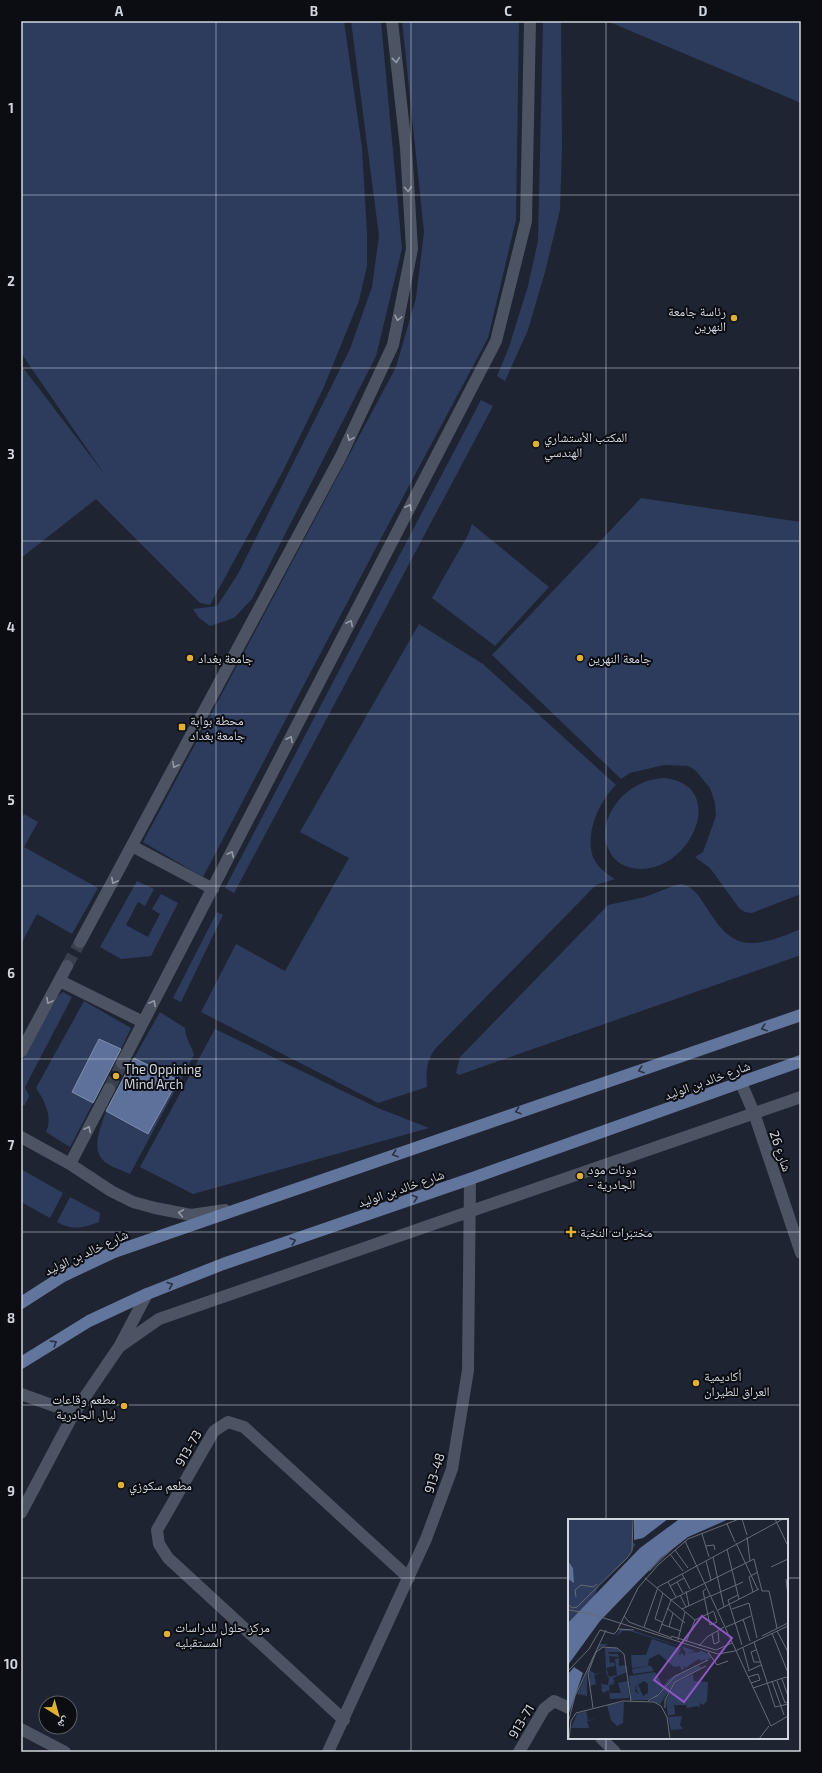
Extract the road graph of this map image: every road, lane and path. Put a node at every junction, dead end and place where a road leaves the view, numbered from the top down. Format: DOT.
graph roads {
  1 [pos="392,21"];
  2 [pos="530,21"];
  3 [pos="132,846"];
  4 [pos="213,889"];
  5 [pos="80,942"];
  6 [pos="68,966"];
  7 [pos="60,981"];
  8 [pos="801,1015"];
  9 [pos="143,1022"];
  10 [pos="21,1052"];
  11 [pos="801,1061"];
  12 [pos="122,1062"];
  13 [pos="741,1082"];
  14 [pos="109,1089"];
  15 [pos="801,1097"];
  16 [pos="754,1113"];
  17 [pos="21,1137"];
  18 [pos="70,1164"];
  19 [pos="470,1179"];
  20 [pos="247,1205"];
  21 [pos="470,1211"];
  22 [pos="801,1253"];
  23 [pos="147,1294"];
  24 [pos="21,1303"];
  25 [pos="119,1347"];
  26 [pos="21,1363"];
  27 [pos="21,1394"];
  28 [pos="74,1413"];
  29 [pos="21,1513"];
  30 [pos="409,1578"];
  31 [pos="568,1708"];
  32 [pos="344,1720"];
  33 [pos="21,1728"];
  34 [pos="601,1739"];
  35 [pos="65,1752"];
  36 [pos="328,1752"];
  37 [pos="519,1752"];
  38 [pos="615,1752"];
  1 -- 3 [label="street, one-way"];
  4 -- 2 [label="street, one-way"];
  3 -- 4 [label="street"];
  3 -- 5 [label="street, one-way"];
  9 -- 4 [label="street, one-way"];
  6 -- 7 [label="street"];
  7 -- 9 [label="street"];
  7 -- 10 [label="street, one-way"];
  8 -- 20 [label="main road, شارع خالد بن الوليد, one-way"];
  9 -- 12 [label="street"];
  11 -- 13 [label="main road, شارع خالد بن الوليد"];
  13 -- 16 [label="street, شارع 26"];
  13 -- 19 [label="main road, شارع خالد بن الوليد"];
  18 -- 14 [label="street, one-way"];
  15 -- 16 [label="street"];
  16 -- 21 [label="street"];
  16 -- 22 [label="street, شارع 26"];
  17 -- 18 [label="street"];
  20 -- 18 [label="street, one-way"];
  19 -- 21 [label="street, 913-48"];
  23 -- 19 [label="main road, شارع خالد بن الوليد, one-way"];
  20 -- 24 [label="main road, شارع خالد بن الوليد"];
  21 -- 25 [label="street"];
  21 -- 30 [label="street, 913-48"];
  23 -- 25 [label="street"];
  26 -- 23 [label="main road, شارع خالد بن الوليد, one-way"];
  25 -- 28 [label="street"];
  27 -- 28 [label="street"];
  28 -- 29 [label="street"];
  30 -- 32 [label="street, 913-48"];
  30 -- 32 [label="street, 913-73"];
  31 -- 37 [label="street, 913-71"];
  32 -- 36 [label="street, 913-48"];
  33 -- 35 [label="street"];
  34 -- 38 [label="street"];
}
